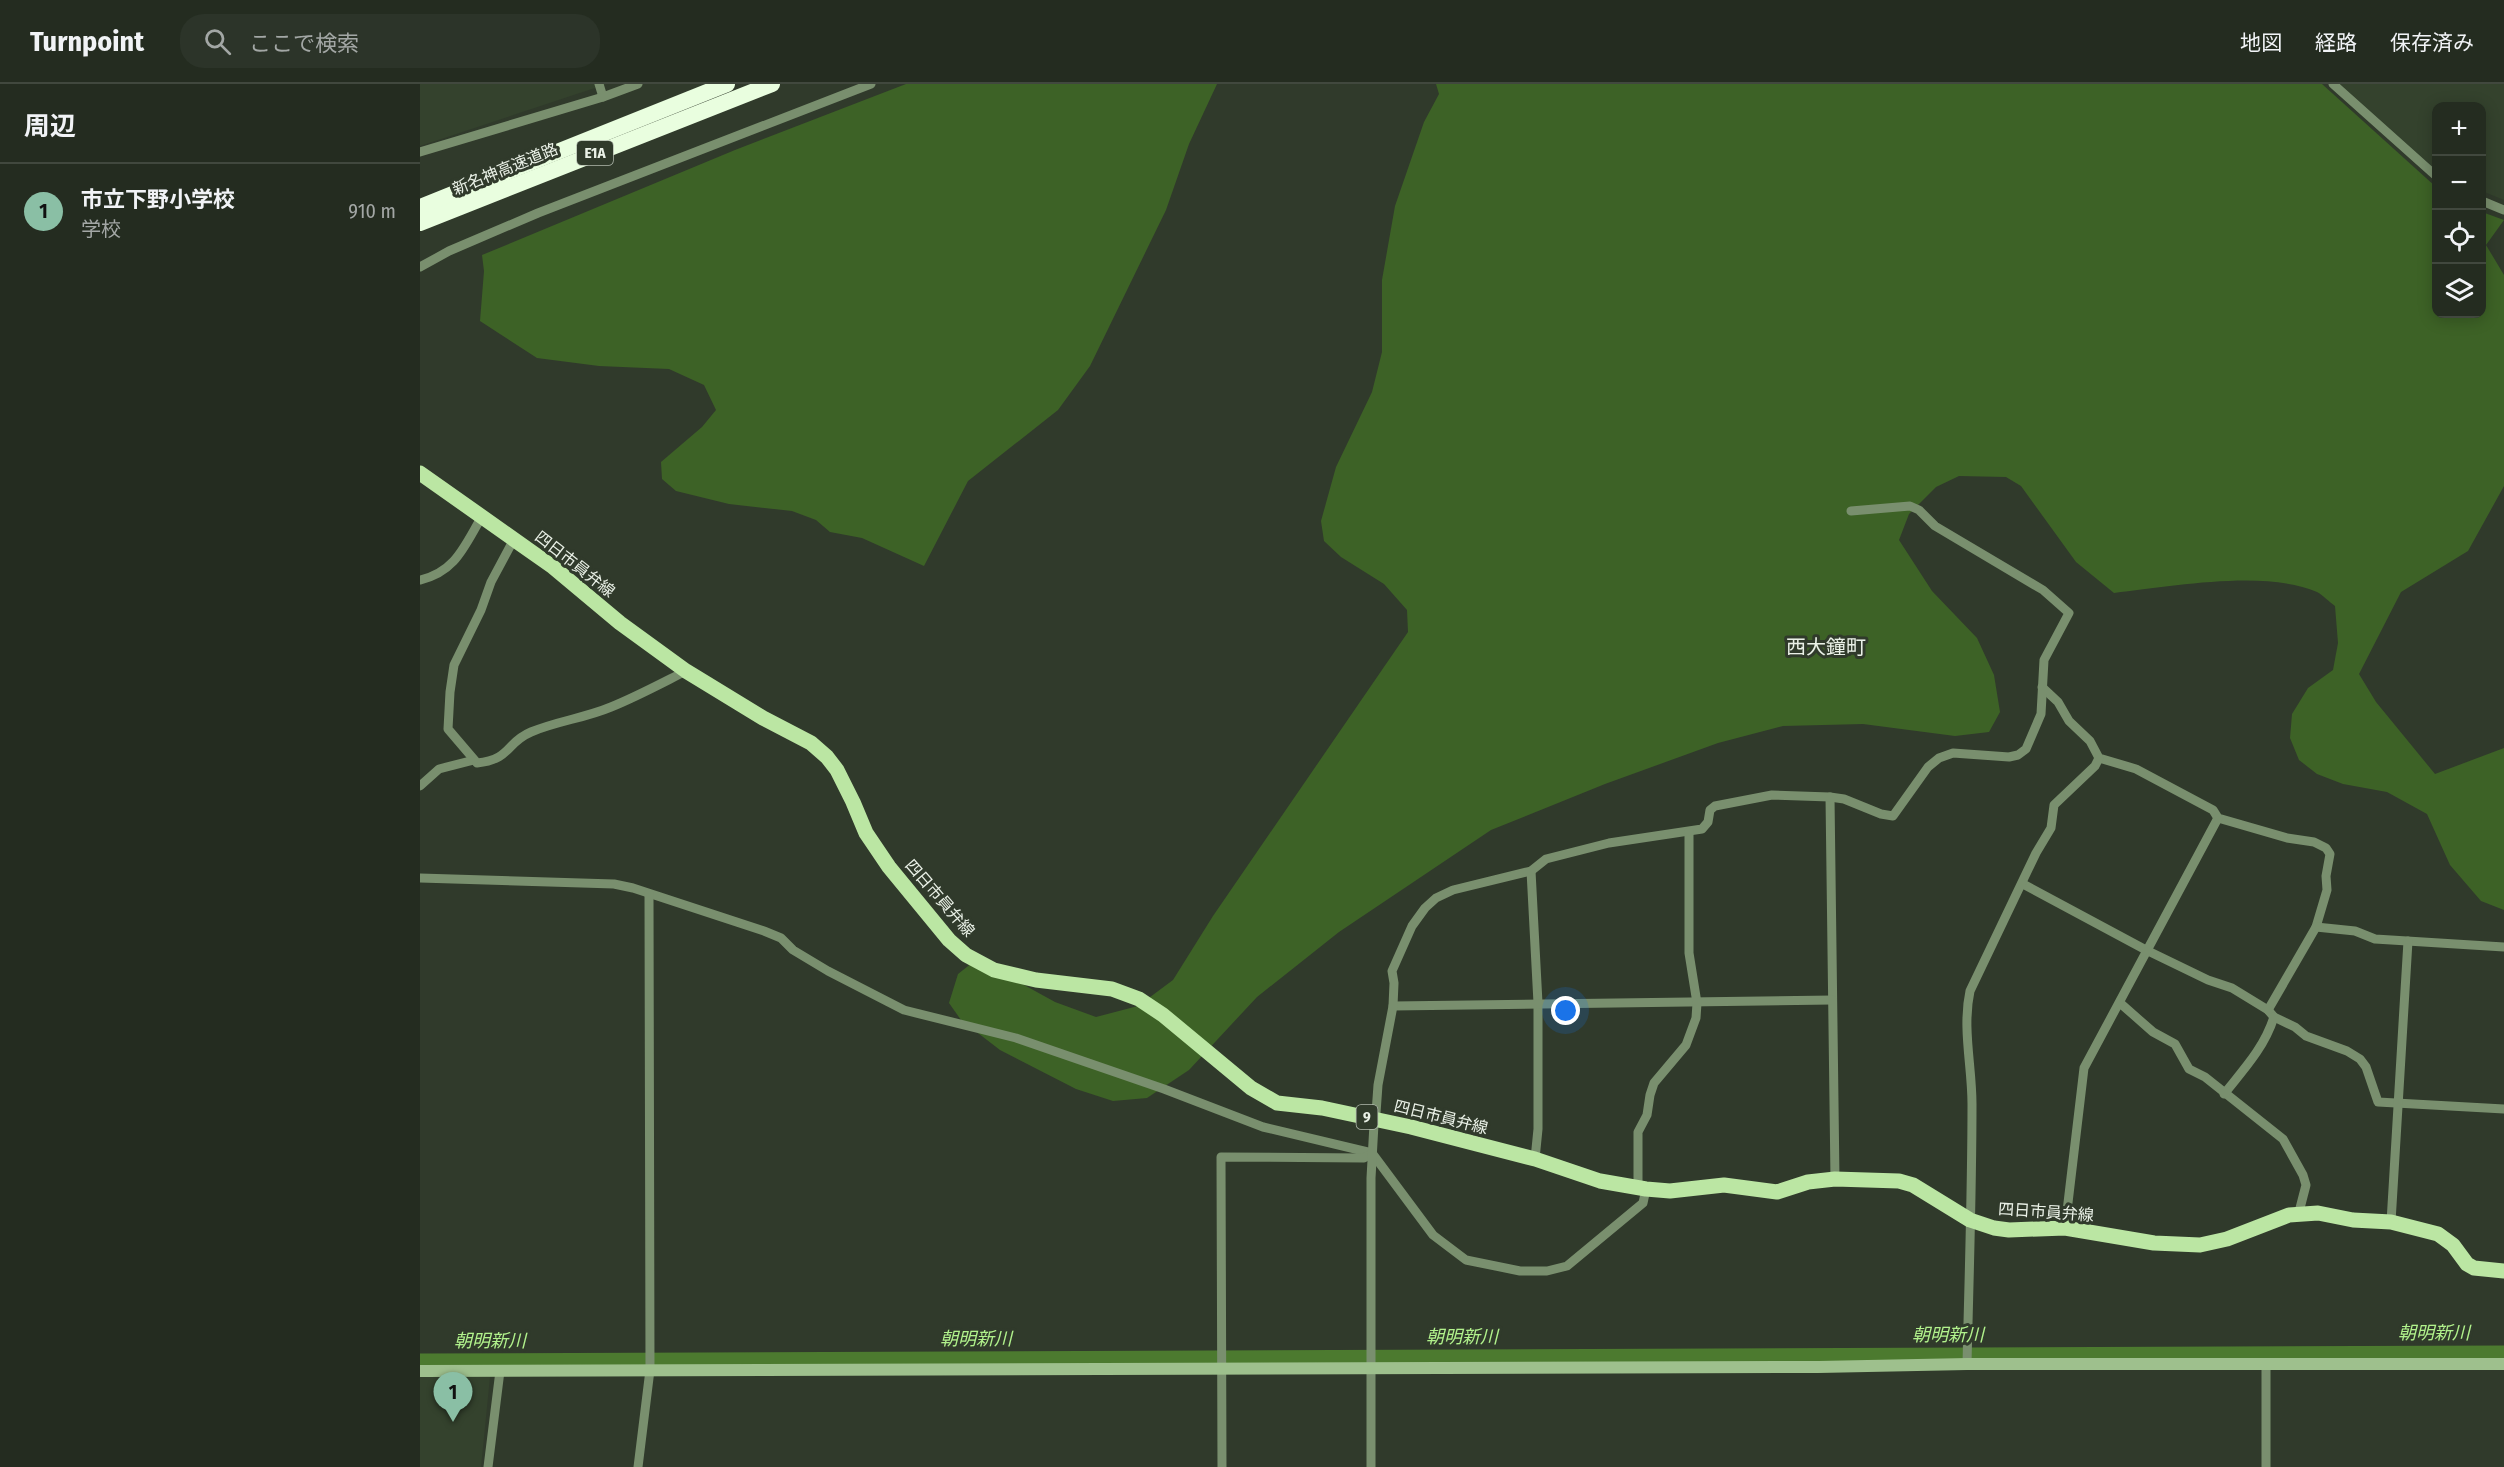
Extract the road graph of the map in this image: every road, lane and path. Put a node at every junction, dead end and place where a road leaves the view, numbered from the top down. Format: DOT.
graph roads {
  1 [pos="599,84"];
  2 [pos="638,84"];
  3 [pos="728,84"];
  4 [pos="772,84"];
  5 [pos="871,84"];
  6 [pos="2332,84"];
  7 [pos="603,97"];
  8 [pos="420,153"];
  9 [pos="2432,172"];
  10 [pos="2486,203"];
  11 [pos="420,207"];
  12 [pos="2504,210"];
  13 [pos="420,223"];
  14 [pos="420,267"];
  15 [pos="420,473"];
  16 [pos="1851,511"];
  17 [pos="481,519"];
  18 [pos="514,539"];
  19 [pos="420,580"];
  20 [pos="686,671"];
  21 [pos="2042,691"];
  22 [pos="2099,758"];
  23 [pos="474,760"];
  24 [pos="420,786"];
  25 [pos="1830,796"];
  26 [pos="2218,818"];
  27 [pos="1689,832"];
  28 [pos="1531,871"];
  29 [pos="420,878"];
  30 [pos="2023,884"];
  31 [pos="649,894"];
  32 [pos="2316,927"];
  33 [pos="2408,941"];
  34 [pos="2504,947"];
  35 [pos="2146,950"];
  36 [pos="1832,1000"];
  37 [pos="1538,1003"];
  38 [pos="1696,1003"];
  39 [pos="2120,1003"];
  40 [pos="1393,1006"];
  41 [pos="2271,1014"];
  42 [pos="2224,1094"];
  43 [pos="2398,1103"];
  44 [pos="2504,1109"];
  45 [pos="1374,1124"];
  46 [pos="1411,1127"];
  47 [pos="1372,1153"];
  48 [pos="1535,1159"];
  49 [pos="1835,1179"];
  50 [pos="1642,1188"];
  51 [pos="2299,1212"];
  52 [pos="1970,1220"];
  53 [pos="2391,1222"];
  54 [pos="2065,1228"];
  55 [pos="2504,1271"];
  56 [pos="1967,1358"];
  57 [pos="1222,1361"];
  58 [pos="650,1363"];
  59 [pos="2266,1364"];
  60 [pos="2504,1364"];
  61 [pos="1371,1365"];
  62 [pos="420,1371"];
  63 [pos="500,1371"];
  64 [pos="488,1467"];
  65 [pos="638,1467"];
  66 [pos="1222,1467"];
  67 [pos="1371,1467"];
  68 [pos="2266,1467"];
  1 -- 7 [label="street"];
  2 -- 7 [label="street"];
  3 -- 11 [label="highway, 新名神高速道路 / E1A"];
  4 -- 13 [label="highway, 新名神高速道路 / E1A"];
  5 -- 14 [label="street"];
  6 -- 9 [label="street"];
  7 -- 8 [label="street"];
  10 -- 12 [label="street"];
  15 -- 17 [label="main road, 四日市員弁線 / 9"];
  16 -- 21 [label="street"];
  17 -- 18 [label="main road, 四日市員弁線 / 9"];
  17 -- 19 [label="street"];
  18 -- 20 [label="main road, 四日市員弁線 / 9"];
  18 -- 23 [label="street"];
  20 -- 23 [label="street"];
  20 -- 46 [label="main road, 四日市員弁線 / 9"];
  21 -- 22 [label="street"];
  21 -- 25 [label="street"];
  22 -- 26 [label="street"];
  22 -- 30 [label="street"];
  23 -- 24 [label="street"];
  25 -- 27 [label="street"];
  25 -- 36 [label="street"];
  26 -- 32 [label="street"];
  26 -- 35 [label="street"];
  27 -- 28 [label="street"];
  27 -- 38 [label="street"];
  28 -- 37 [label="street"];
  28 -- 40 [label="street"];
  29 -- 31 [label="street"];
  30 -- 35 [label="street"];
  30 -- 52 [label="street"];
  31 -- 47 [label="street"];
  31 -- 58 [label="street"];
  32 -- 33 [label="street"];
  32 -- 41 [label="street"];
  33 -- 34 [label="street"];
  33 -- 43 [label="street"];
  35 -- 39 [label="street"];
  35 -- 41 [label="street"];
  36 -- 38 [label="street"];
  36 -- 49 [label="street"];
  37 -- 38 [label="street"];
  37 -- 40 [label="street"];
  37 -- 48 [label="street"];
  38 -- 50 [label="street"];
  39 -- 42 [label="street"];
  39 -- 54 [label="street"];
  40 -- 46 [label="street"];
  41 -- 42 [label="street"];
  41 -- 43 [label="street"];
  42 -- 51 [label="street"];
  43 -- 44 [label="street"];
  43 -- 53 [label="street"];
  45 -- 47 [label="street"];
  46 -- 48 [label="main road, 四日市員弁線 / 9"];
  47 -- 50 [label="street"];
  47 -- 57 [label="street"];
  47 -- 61 [label="street"];
  48 -- 50 [label="main road, 四日市員弁線 / 9"];
  49 -- 50 [label="main road, 四日市員弁線 / 9"];
  49 -- 52 [label="main road, 四日市員弁線 / 9"];
  51 -- 53 [label="main road, 四日市員弁線 / 9"];
  51 -- 54 [label="main road, 四日市員弁線 / 9"];
  52 -- 54 [label="main road, 四日市員弁線 / 9"];
  52 -- 56 [label="street"];
  53 -- 55 [label="main road, 四日市員弁線 / 9"];
  56 -- 59 [label="street"];
  56 -- 61 [label="street"];
  57 -- 58 [label="street"];
  57 -- 61 [label="street"];
  57 -- 66 [label="street"];
  58 -- 63 [label="street"];
  58 -- 65 [label="street"];
  59 -- 60 [label="street"];
  59 -- 68 [label="street"];
  61 -- 67 [label="street"];
  62 -- 63 [label="street"];
  63 -- 64 [label="street"];
}
